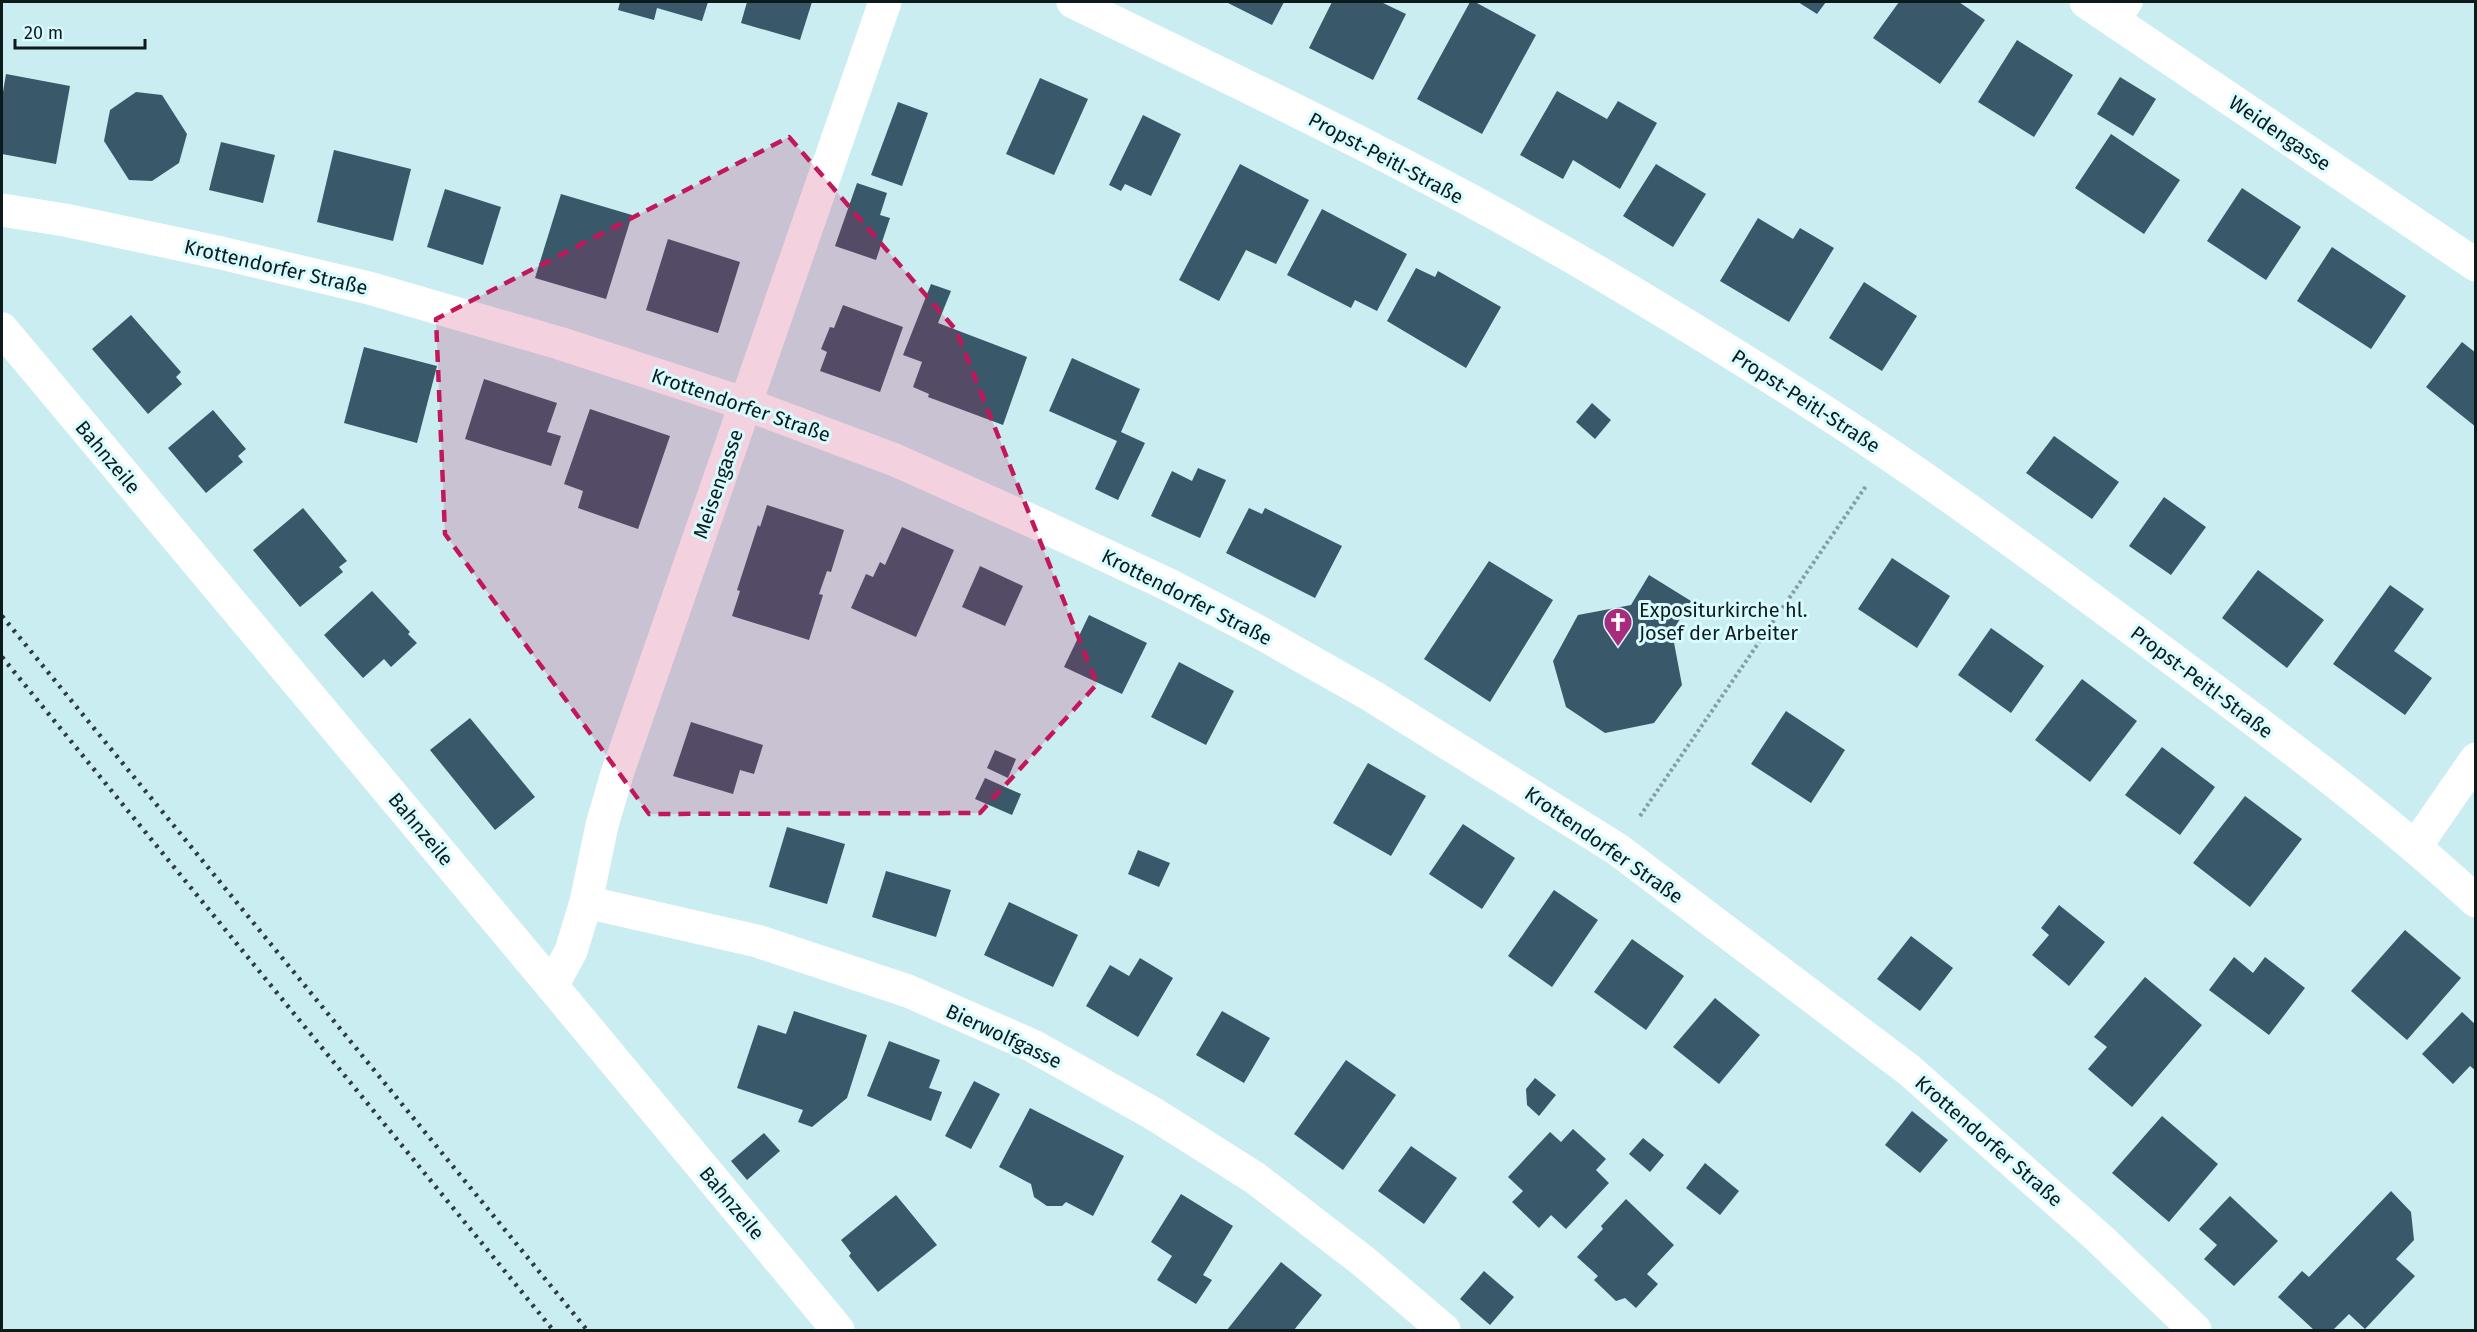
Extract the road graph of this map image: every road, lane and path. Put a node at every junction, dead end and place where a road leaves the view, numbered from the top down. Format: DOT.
graph roads {
  1 [pos="885,2"];
  2 [pos="1072,2"];
  3 [pos="2086,2"];
  4 [pos="2125,12"];
  5 [pos="2,210"];
  6 [pos="2475,265"];
  7 [pos="2,330"];
  8 [pos="746,404"];
  9 [pos="1888,454"];
  10 [pos="2475,759"];
  11 [pos="2416,846"];
  12 [pos="1617,849"];
  13 [pos="2475,901"];
  14 [pos="586,902"];
  15 [pos="552,986"];
  16 [pos="838,1330"];
  17 [pos="1444,1330"];
  18 [pos="2195,1330"];
  1 -- 8 [label="street, Meisengasse"];
  2 -- 9 [label="street, Propst-Peitl-Straße"];
  3 -- 4 [label="street, Weidengasse"];
  4 -- 6 [label="street, Weidengasse"];
  5 -- 8 [label="street, Krottendorfer Straße"];
  7 -- 15 [label="street, Bahnzeile"];
  8 -- 12 [label="street, Krottendorfer Straße"];
  8 -- 14 [label="street, Meisengasse"];
  9 -- 11 [label="street, Propst-Peitl-Straße"];
  9 -- 12 [label="path"];
  10 -- 11 [label="street"];
  11 -- 13 [label="street, Propst-Peitl-Straße"];
  12 -- 18 [label="street, Krottendorfer Straße"];
  14 -- 15 [label="street"];
  14 -- 17 [label="street, Bierwolfgasse"];
  15 -- 16 [label="street, Bahnzeile"];
}
